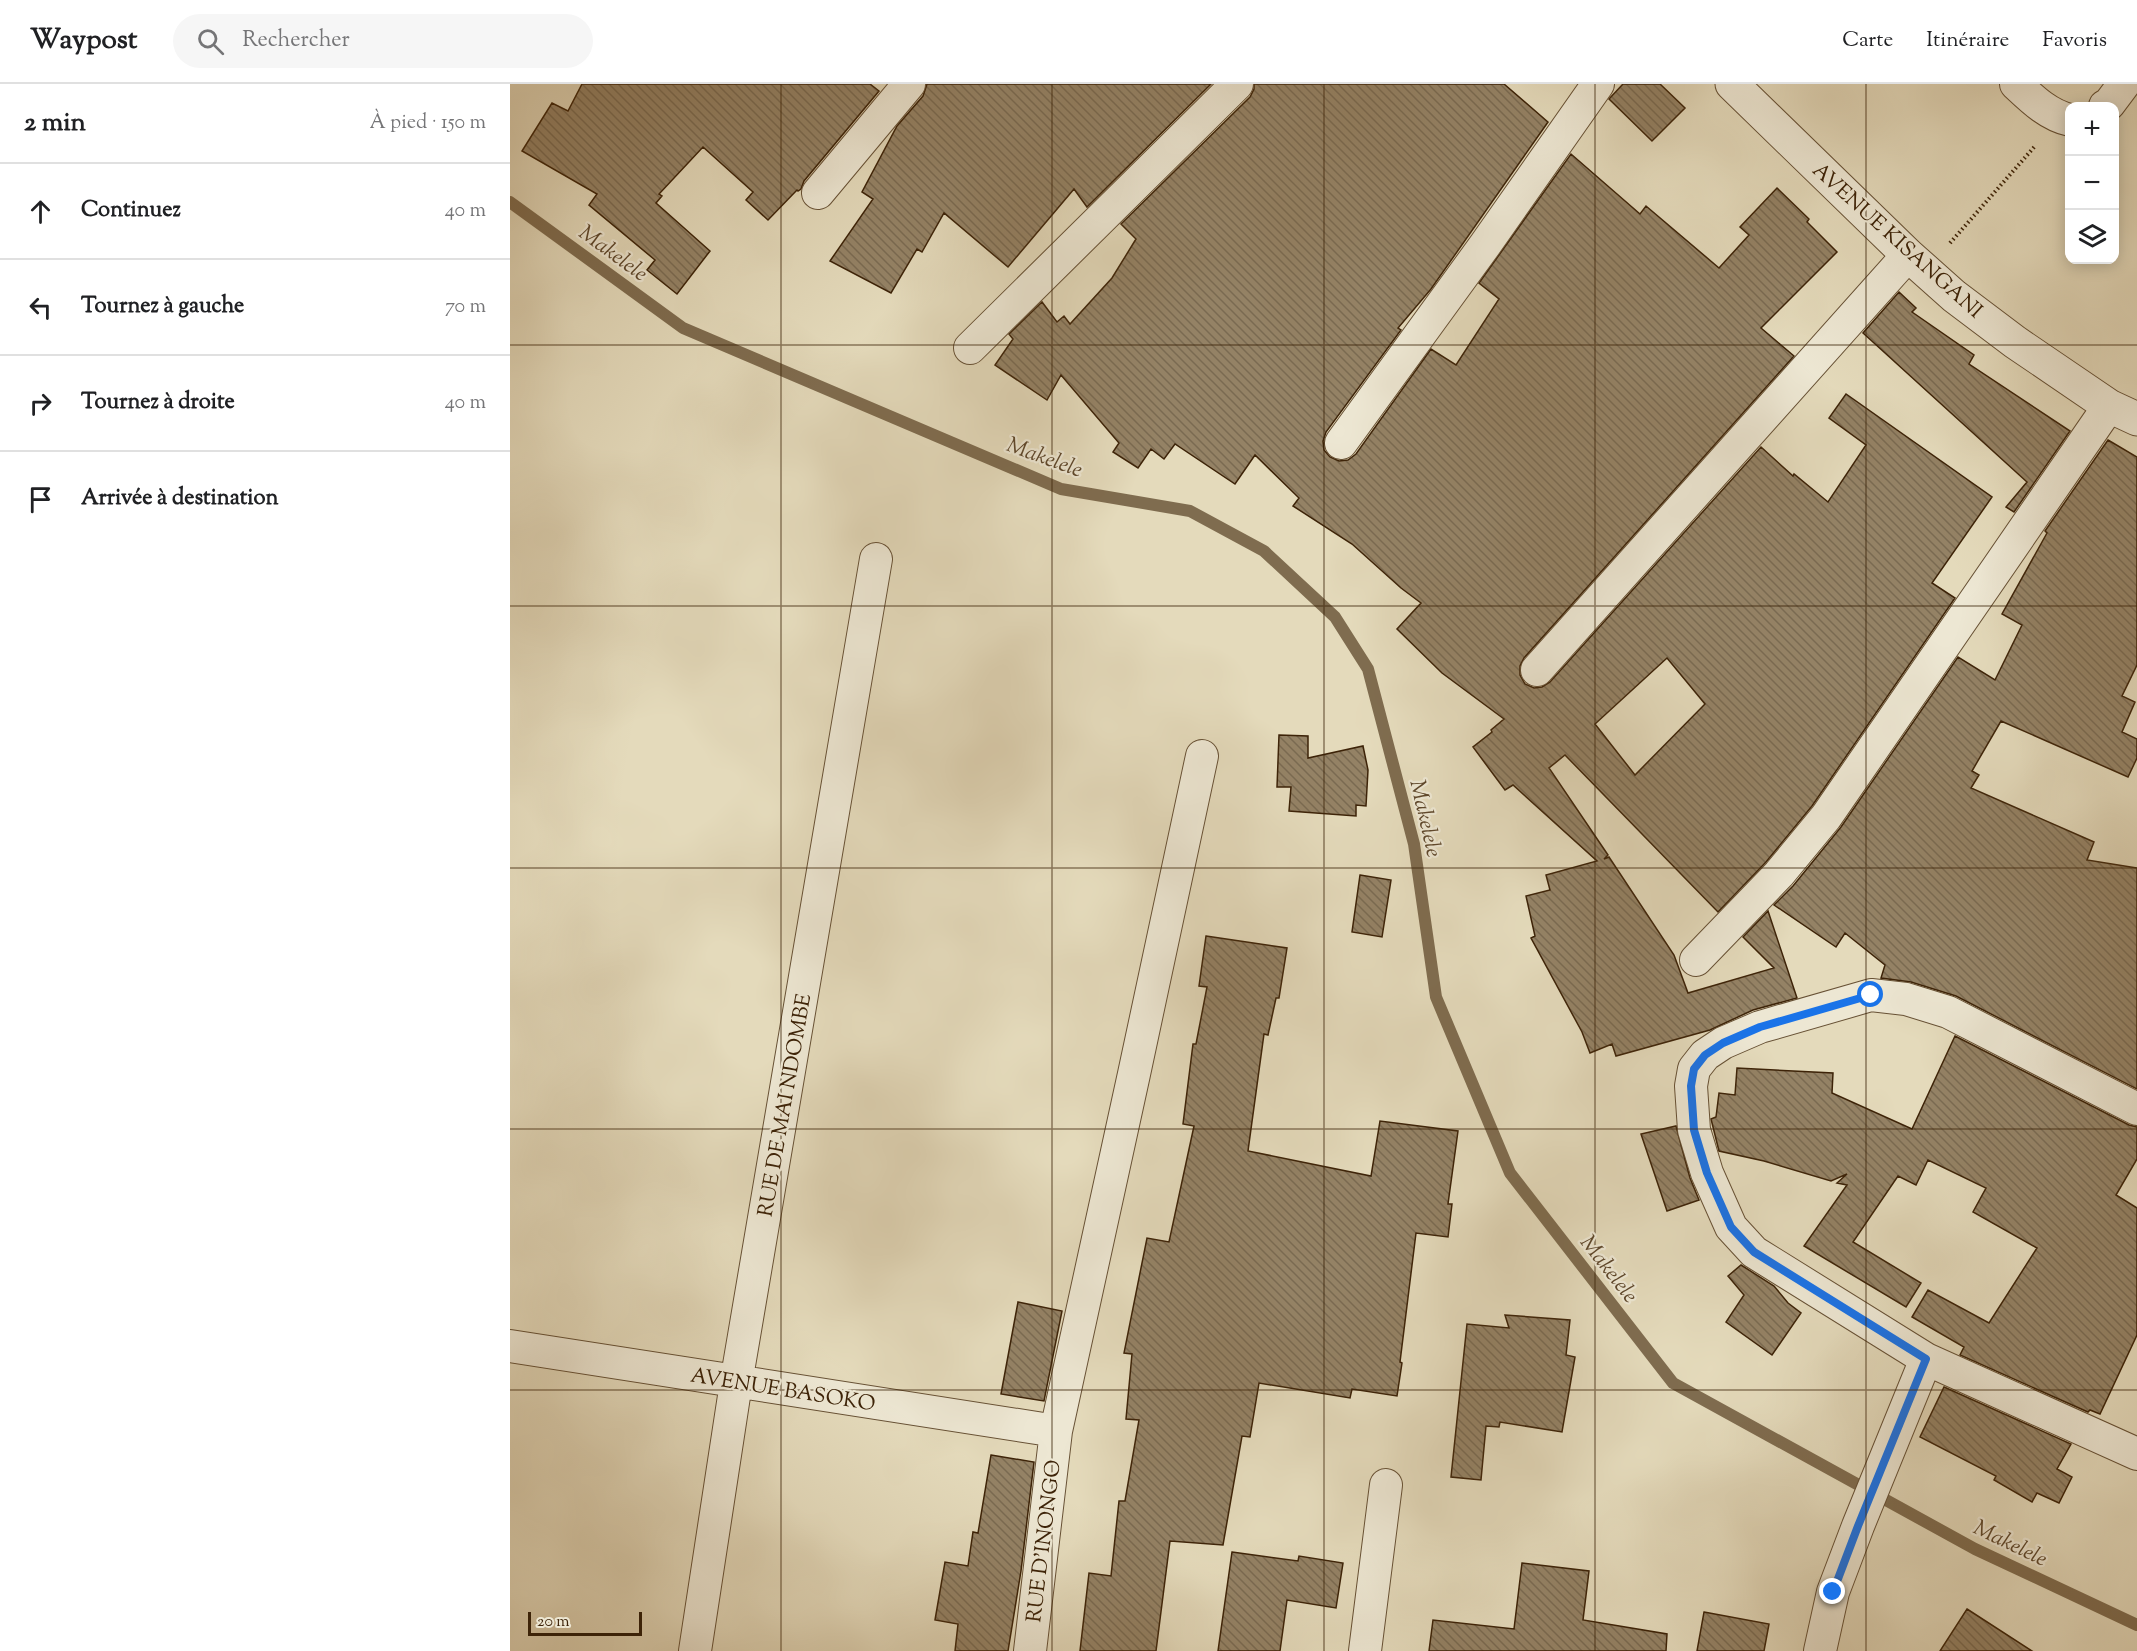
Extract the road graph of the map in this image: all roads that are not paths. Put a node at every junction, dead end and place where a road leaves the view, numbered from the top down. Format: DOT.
graph roads {
  1 [pos="909,84"];
  2 [pos="1237,84"];
  3 [pos="1598,84"];
  4 [pos="1732,84"];
  5 [pos="2016,84"];
  6 [pos="2124,84"];
  7 [pos="2110,102"];
  8 [pos="2065,119"];
  9 [pos="818,193"];
  10 [pos="1917,263"];
  11 [pos="970,348"];
  12 [pos="2123,412"];
  13 [pos="1341,442"];
  14 [pos="876,559"];
  15 [pos="1536,670"];
  16 [pos="1202,756"];
  17 [pos="1696,960"];
  18 [pos="2137,1109"];
  19 [pos="510,1346"];
  20 [pos="1926,1359"];
  21 [pos="736,1383"];
  22 [pos="1056,1431"];
  23 [pos="2137,1454"];
  24 [pos="1386,1485"];
  25 [pos="695,1651"];
  26 [pos="1030,1651"];
  27 [pos="1365,1651"];
  28 [pos="1820,1651"];
  1 -- 9 [label="street"];
  2 -- 11 [label="street"];
  3 -- 13 [label="street"];
  4 -- 10 [label="street, AVENUE KISANGANI"];
  5 -- 8 [label="street"];
  6 -- 7 [label="street"];
  10 -- 12 [label="street, AVENUE KISANGANI"];
  10 -- 15 [label="street"];
  12 -- 17 [label="street"];
  14 -- 21 [label="street, RUE DE MAI NDOMBE"];
  16 -- 22 [label="street, RUE D'INONGO"];
  18 -- 20 [label="street"];
  19 -- 21 [label="street, AVENUE BASOKO"];
  20 -- 23 [label="street"];
  20 -- 28 [label="street"];
  21 -- 22 [label="street, AVENUE BASOKO"];
  21 -- 25 [label="street, RUE DE MAI NDOMBE"];
  22 -- 26 [label="street, RUE D'INONGO"];
  24 -- 27 [label="street"];
}
